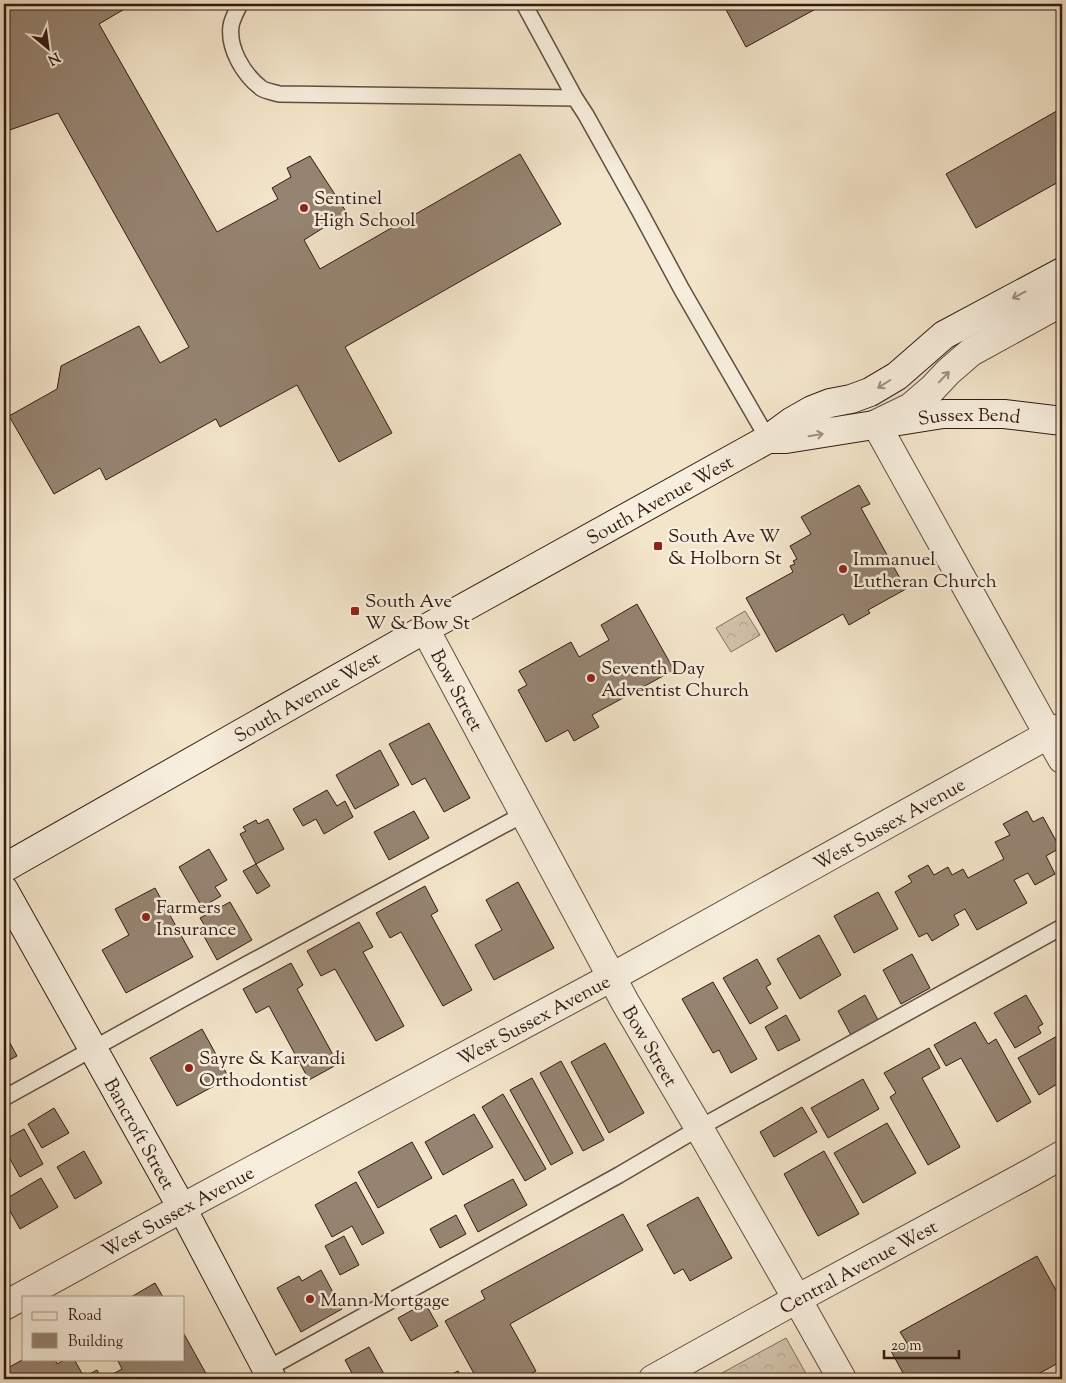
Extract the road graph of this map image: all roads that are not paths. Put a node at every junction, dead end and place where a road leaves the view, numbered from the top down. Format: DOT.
graph roads {
  1 [pos="240,4"];
  2 [pos="524,4"];
  3 [pos="575,98"];
  4 [pos="1062,272"];
  5 [pos="1062,302"];
  6 [pos="1062,421"];
  7 [pos="876,424"];
  8 [pos="768,439"];
  9 [pos="425,629"];
  10 [pos="1056,731"];
  11 [pos="1062,759"];
  12 [pos="524,814"];
  13 [pos="4,868"];
  14 [pos="4,890"];
  15 [pos="1062,927"];
  16 [pos="612,977"];
  17 [pos="93,1049"];
  18 [pos="4,1098"];
  19 [pos="700,1128"];
  20 [pos="1062,1155"];
  21 [pos="182,1208"];
  22 [pos="22,1296"];
  23 [pos="22,1296"];
  24 [pos="797,1299"];
  25 [pos="4,1306"];
  26 [pos="269,1374"];
  27 [pos="653,1379"];
  28 [pos="842,1379"];
  1 -- 3 [label="lane"];
  2 -- 3 [label="lane"];
  3 -- 8 [label="lane"];
  4 -- 8 [label="street, South Avenue West, one-way"];
  7 -- 5 [label="street, South Avenue West, one-way"];
  6 -- 7 [label="street, Sussex Bend"];
  8 -- 7 [label="street, South Avenue West, one-way"];
  7 -- 10 [label="street"];
  8 -- 9 [label="street, South Avenue West"];
  9 -- 12 [label="street, Bow Street"];
  9 -- 13 [label="street, South Avenue West"];
  10 -- 11 [label="street"];
  10 -- 16 [label="street, West Sussex Avenue"];
  12 -- 16 [label="street, Bow Street"];
  12 -- 17 [label="lane"];
  14 -- 17 [label="street, Bancroft Street"];
  15 -- 19 [label="lane"];
  16 -- 19 [label="street, Bow Street"];
  16 -- 21 [label="street, West Sussex Avenue"];
  17 -- 18 [label="lane"];
  17 -- 21 [label="street, Bancroft Street"];
  19 -- 24 [label="street, Bow Street"];
  19 -- 26 [label="lane"];
  20 -- 24 [label="street, Central Avenue West"];
  21 -- 23 [label="street, West Sussex Avenue"];
  21 -- 26 [label="street, Bancroft Street"];
  22 -- 25 [label="street, West Sussex Avenue"];
  24 -- 27 [label="street, Central Avenue West"];
  24 -- 28 [label="street, Bow Street"];
}
